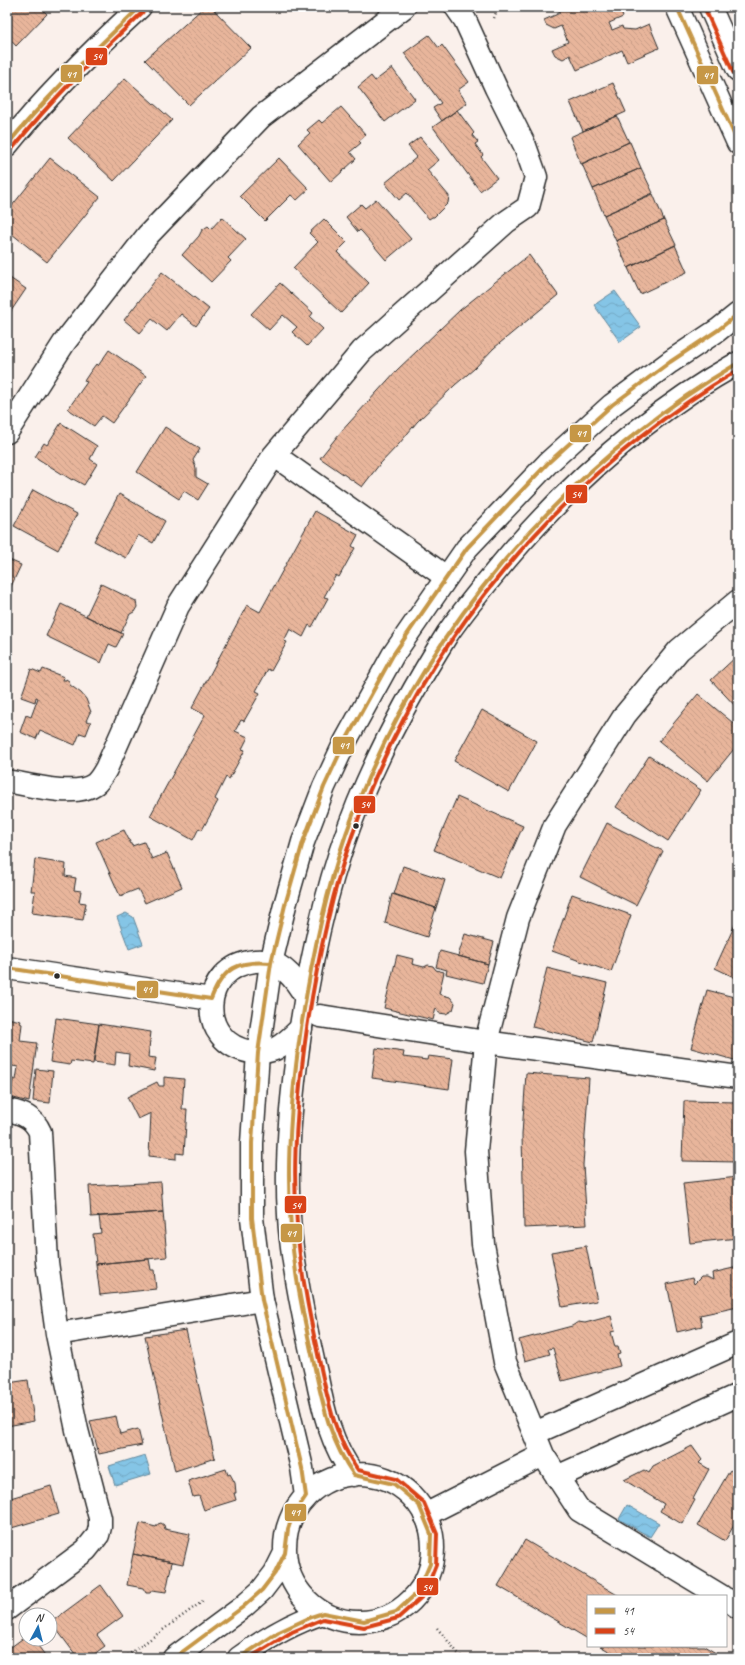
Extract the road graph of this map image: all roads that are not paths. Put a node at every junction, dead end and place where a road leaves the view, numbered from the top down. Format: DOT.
graph roads {
  1 [pos="140,7"];
  2 [pos="404,7"];
  3 [pos="456,7"];
  4 [pos="677,7"];
  5 [pos="710,7"];
  6 [pos="738,70"];
  7 [pos="738,143"];
  8 [pos="7,145"];
  9 [pos="738,314"];
  10 [pos="738,363"];
  11 [pos="7,432"];
  12 [pos="274,455"];
  13 [pos="446,577"];
  14 [pos="738,601"];
  15 [pos="7,781"];
  16 [pos="271,963"];
  17 [pos="7,968"];
  18 [pos="306,998"];
  19 [pos="212,999"];
  20 [pos="320,1016"];
  21 [pos="301,1028"];
  22 [pos="486,1042"];
  23 [pos="258,1053"];
  24 [pos="738,1077"];
  25 [pos="7,1110"];
  26 [pos="262,1300"];
  27 [pos="57,1334"];
  28 [pos="738,1343"];
  29 [pos="738,1395"];
  30 [pos="535,1434"];
  31 [pos="543,1455"];
  32 [pos="354,1474"];
  33 [pos="557,1477"];
  34 [pos="306,1496"];
  35 [pos="425,1515"];
  36 [pos="285,1553"];
  37 [pos="718,1595"];
  38 [pos="727,1600"];
  39 [pos="738,1607"];
  40 [pos="7,1609"];
  41 [pos="323,1613"];
  42 [pos="174,1658"];
  43 [pos="239,1658"];
  1 -- 8 [label="street"];
  2 -- 11 [label="street"];
  3 -- 12 [label="street"];
  4 -- 7 [label="street"];
  5 -- 6 [label="street"];
  9 -- 13 [label="street"];
  10 -- 18 [label="street"];
  12 -- 13 [label="street"];
  12 -- 15 [label="street"];
  13 -- 16 [label="street"];
  14 -- 22 [label="street"];
  16 -- 18 [label="street"];
  16 -- 19 [label="street"];
  16 -- 23 [label="street"];
  17 -- 19 [label="street"];
  18 -- 21 [label="street"];
  19 -- 23 [label="street"];
  20 -- 22 [label="street"];
  21 -- 23 [label="street"];
  21 -- 32 [label="street"];
  22 -- 24 [label="street"];
  22 -- 30 [label="street"];
  23 -- 26 [label="street"];
  25 -- 27 [label="street"];
  26 -- 27 [label="street"];
  26 -- 34 [label="street"];
  27 -- 40 [label="street"];
  28 -- 30 [label="street"];
  29 -- 33 [label="street"];
  30 -- 31 [label="street"];
  31 -- 33 [label="street"];
  31 -- 35 [label="street"];
  32 -- 34 [label="street"];
  32 -- 35 [label="street"];
  33 -- 37 [label="street"];
  34 -- 36 [label="street"];
  35 -- 41 [label="street"];
  36 -- 41 [label="street"];
  36 -- 42 [label="street"];
  38 -- 39 [label="street"];
  41 -- 43 [label="street"];
}
